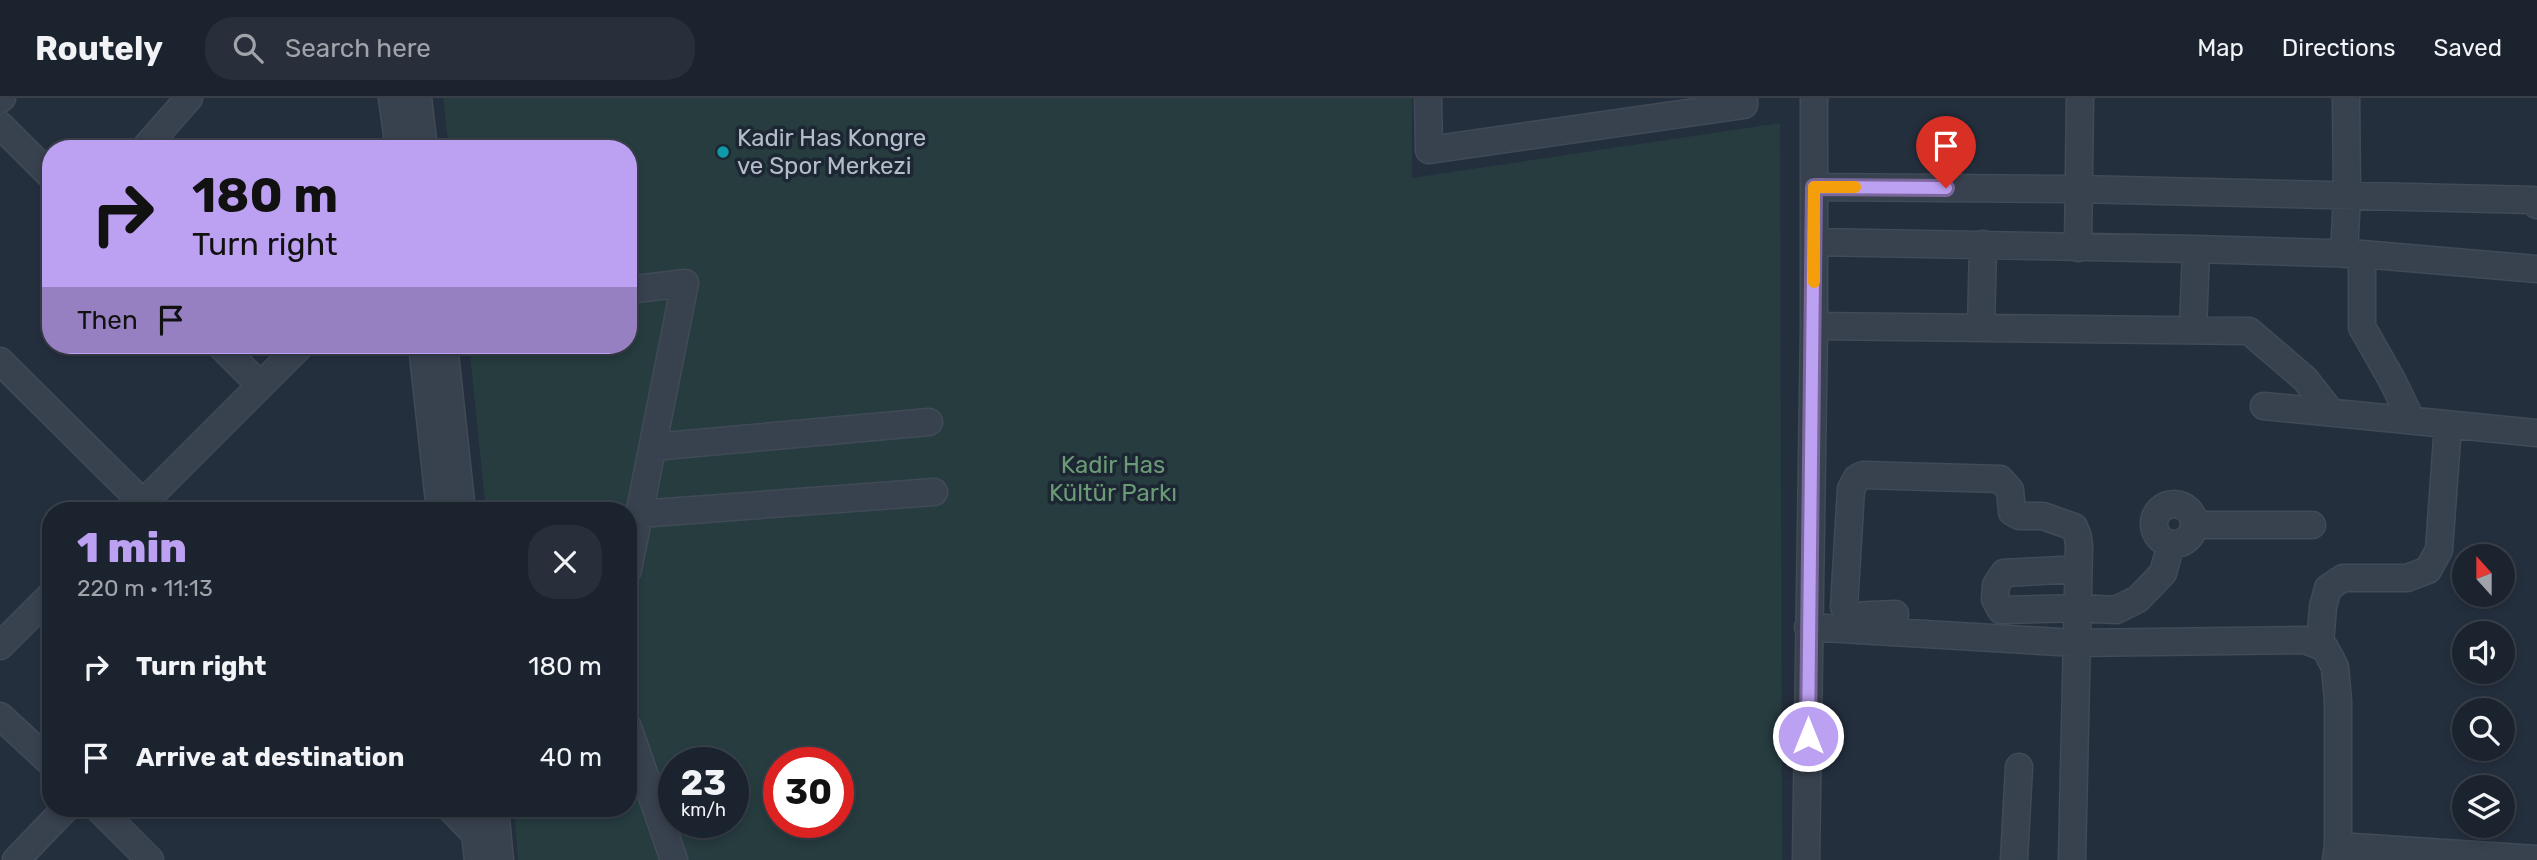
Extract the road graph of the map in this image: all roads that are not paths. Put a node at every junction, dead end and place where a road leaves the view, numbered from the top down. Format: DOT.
graph roads {
  1 [pos="190,98"];
  2 [pos="392,98"];
  3 [pos="418,98"];
  4 [pos="1428,98"];
  5 [pos="1744,98"];
  6 [pos="1814,98"];
  7 [pos="2080,98"];
  8 [pos="2346,98"];
  9 [pos="0,125"];
  10 [pos="152,140"];
  11 [pos="398,140"];
  12 [pos="423,140"];
  13 [pos="42,167"];
  14 [pos="1814,187"];
  15 [pos="2078,190"];
  16 [pos="2347,195"];
  17 [pos="2537,205"];
  18 [pos="1814,242"];
  19 [pos="1983,244"];
  20 [pos="2078,248"];
  21 [pos="2196,249"];
  22 [pos="2353,254"];
  23 [pos="2537,270"];
  24 [pos="637,289"];
  25 [pos="1814,326"];
  26 [pos="1981,328"];
  27 [pos="2193,330"];
  28 [pos="228,354"];
  29 [pos="292,354"];
  30 [pos="423,354"];
  31 [pos="445,354"];
  32 [pos="0,361"];
  33 [pos="260,385"];
  34 [pos="2264,406"];
  35 [pos="2330,411"];
  36 [pos="2411,419"];
  37 [pos="929,422"];
  38 [pos="2448,425"];
  39 [pos="2537,433"];
  40 [pos="653,447"];
  41 [pos="934,492"];
  42 [pos="137,502"];
  43 [pos="149,502"];
  44 [pos="439,502"];
  45 [pos="461,502"];
  46 [pos="639,514"];
  47 [pos="637,524"];
  48 [pos="2194,525"];
  49 [pos="2312,525"];
  50 [pos="2171,544"];
  51 [pos="2078,569"];
  52 [pos="42,604"];
  53 [pos="2078,608"];
  54 [pos="1895,614"];
  55 [pos="1808,626"];
  56 [pos="2076,643"];
  57 [pos="2320,644"];
  58 [pos="0,646"];
  59 [pos="0,716"];
  60 [pos="637,753"];
  61 [pos="42,755"];
  62 [pos="2019,767"];
  63 [pos="57,817"];
  64 [pos="107,817"];
  65 [pos="459,817"];
  66 [pos="496,817"];
  67 [pos="475,834"];
  68 [pos="2337,853"];
  69 [pos="2537,859"];
  70 [pos="16,860"];
  71 [pos="150,860"];
  72 [pos="500,860"];
  73 [pos="674,860"];
  74 [pos="1806,860"];
  75 [pos="2014,860"];
  76 [pos="2072,860"];
  1 -- 10 [label="street"];
  2 -- 11 [label="street"];
  3 -- 12 [label="street"];
  4 -- 5 [label="street"];
  6 -- 14 [label="street"];
  7 -- 15 [label="street"];
  8 -- 16 [label="street"];
  9 -- 13 [label="street"];
  14 -- 15 [label="street"];
  14 -- 18 [label="street"];
  15 -- 16 [label="street"];
  15 -- 20 [label="street"];
  16 -- 17 [label="street"];
  16 -- 22 [label="street"];
  18 -- 19 [label="street"];
  18 -- 25 [label="street"];
  19 -- 20 [label="street"];
  19 -- 26 [label="street"];
  20 -- 21 [label="street"];
  21 -- 22 [label="street"];
  21 -- 27 [label="street"];
  22 -- 23 [label="street"];
  22 -- 36 [label="street"];
  24 -- 40 [label="street"];
  25 -- 26 [label="street"];
  25 -- 55 [label="street"];
  26 -- 27 [label="street"];
  27 -- 35 [label="street"];
  28 -- 33 [label="street"];
  29 -- 33 [label="street"];
  30 -- 44 [label="street"];
  31 -- 45 [label="street"];
  32 -- 42 [label="street"];
  33 -- 43 [label="street"];
  34 -- 35 [label="street"];
  35 -- 36 [label="street"];
  36 -- 38 [label="street"];
  37 -- 40 [label="street"];
  38 -- 39 [label="street"];
  38 -- 57 [label="street"];
  40 -- 46 [label="street"];
  41 -- 46 [label="street"];
  46 -- 47 [label="street"];
  48 -- 49 [label="street"];
  48 -- 50 [label="street"];
  48 -- 50 [label="street"];
  50 -- 53 [label="street"];
  51 -- 53 [label="street"];
  51 -- 53 [label="street"];
  51 -- 54 [label="street"];
  52 -- 58 [label="street"];
  53 -- 56 [label="street"];
  55 -- 56 [label="street"];
  55 -- 74 [label="street"];
  56 -- 57 [label="street"];
  56 -- 76 [label="street"];
  57 -- 68 [label="street"];
  59 -- 61 [label="street"];
  60 -- 73 [label="street"];
  62 -- 75 [label="street"];
  63 -- 70 [label="street"];
  64 -- 71 [label="street"];
  65 -- 67 [label="street"];
  66 -- 72 [label="street"];
  68 -- 69 [label="street"];
}
